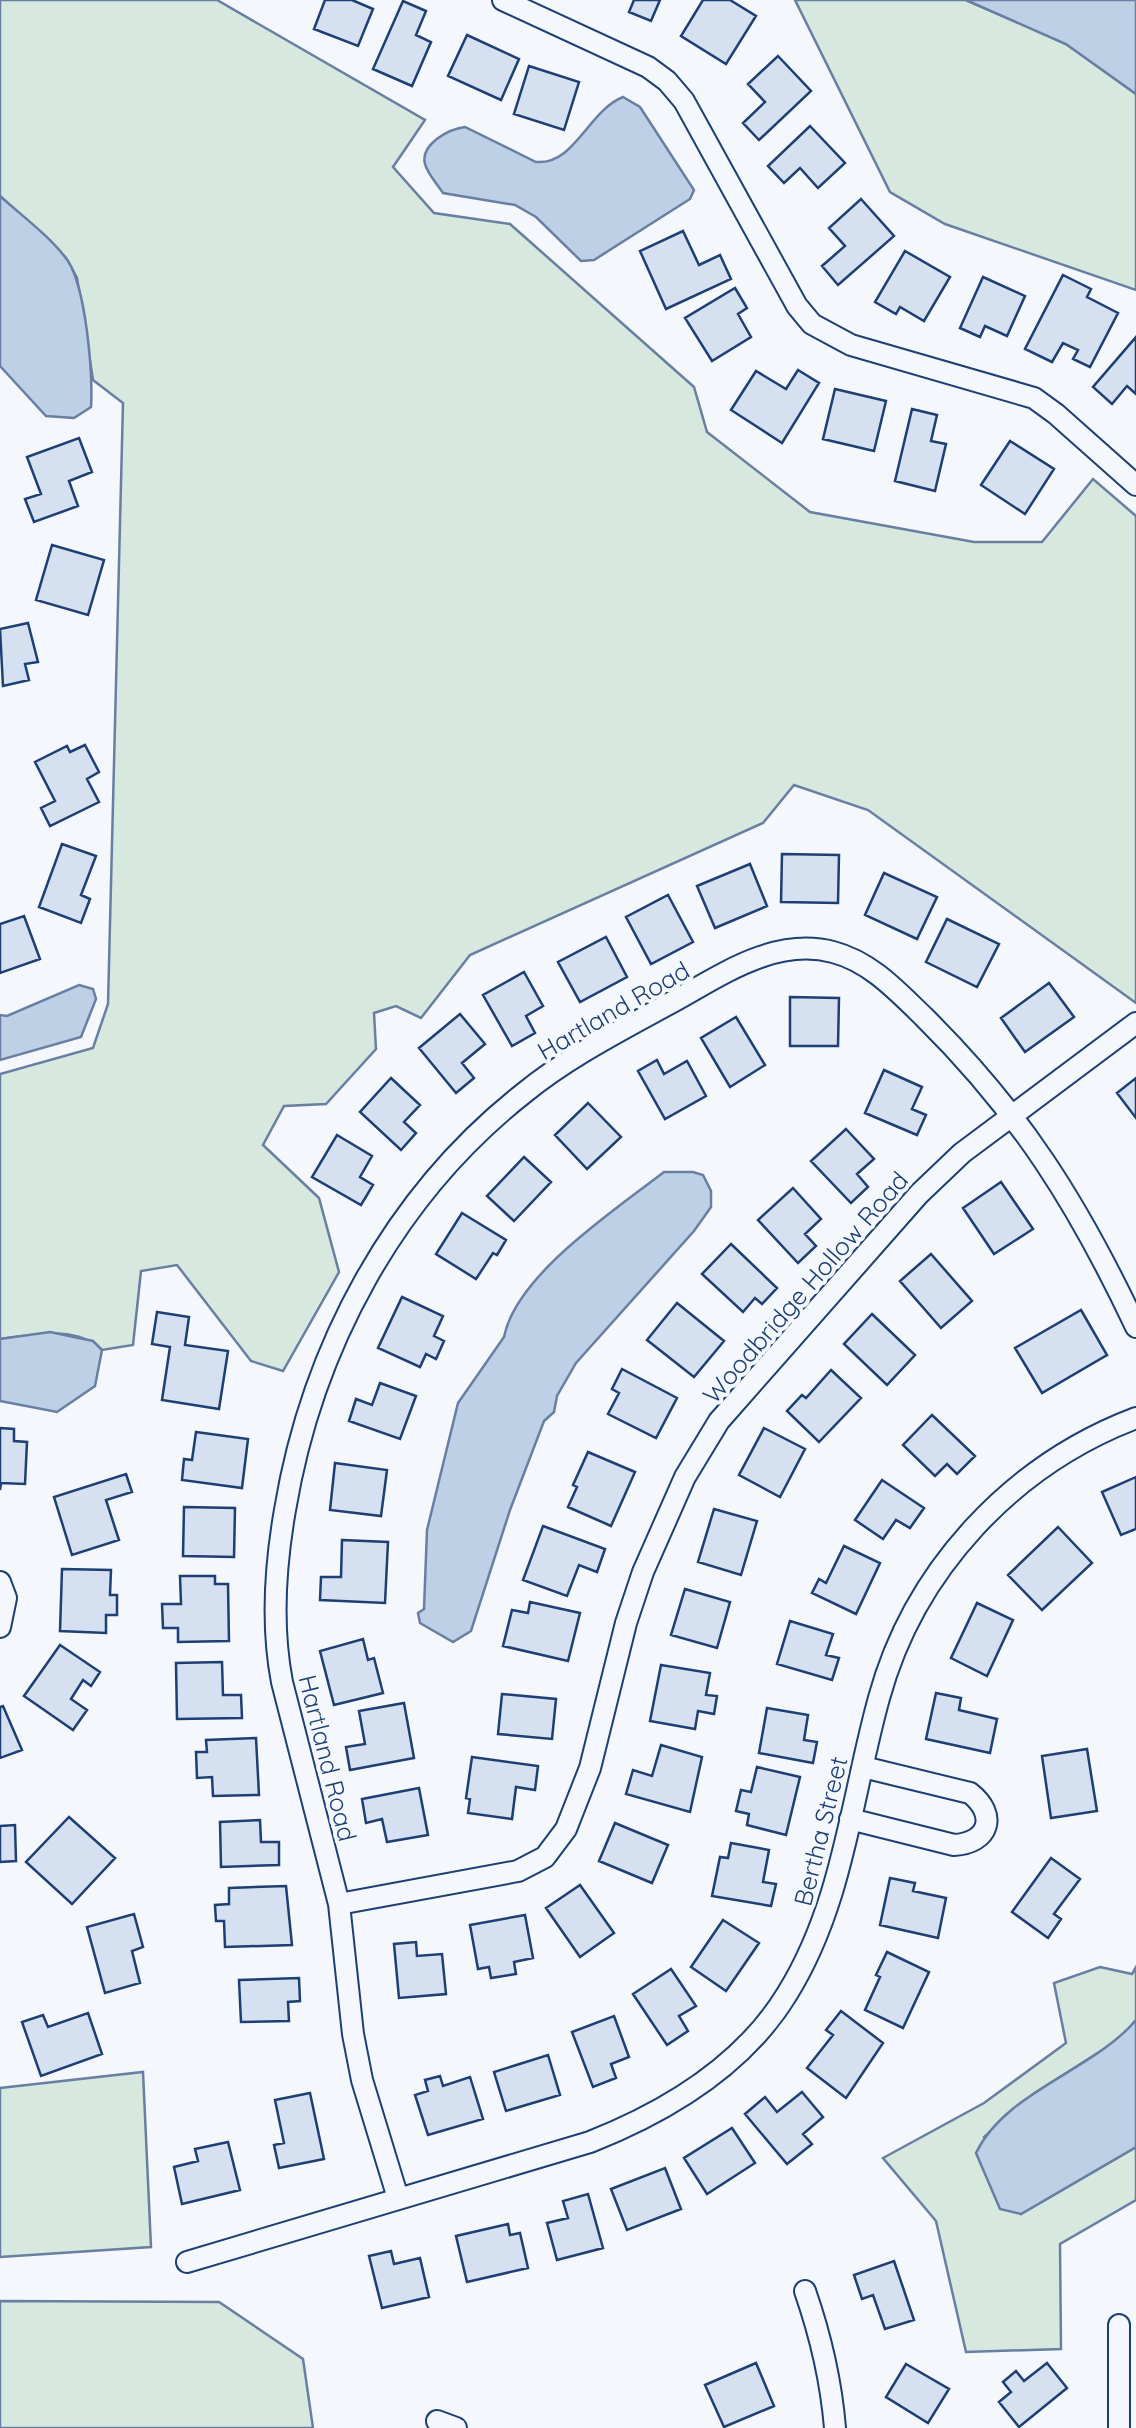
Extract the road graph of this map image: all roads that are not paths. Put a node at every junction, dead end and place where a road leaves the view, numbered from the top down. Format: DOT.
graph roads {
  1 [pos="504,0"];
  2 [pos="1136,486"];
  3 [pos="1136,1023"];
  4 [pos="1013,1116"];
  5 [pos="1136,1327"];
  6 [pos="1136,1418"];
  7 [pos="0,1582"];
  8 [pos="0,1628"];
  9 [pos="863,1767"];
  10 [pos="850,1820"];
  11 [pos="340,1904"];
  12 [pos="398,2198"];
  13 [pos="187,2262"];
  14 [pos="805,2291"];
  15 [pos="1119,2325"];
  16 [pos="834,2428"];
  17 [pos="1119,2428"];
  1 -- 2 [label="street"];
  3 -- 4 [label="street, Woodbridge Hollow Road"];
  4 -- 5 [label="street, Hartland Road"];
  4 -- 11 [label="street, Woodbridge Hollow Road"];
  4 -- 11 [label="street, Hartland Road"];
  6 -- 9 [label="street, Bertha Street"];
  7 -- 8 [label="street"];
  9 -- 10 [label="street, Bertha Street"];
  9 -- 10 [label="street"];
  10 -- 12 [label="street, Bertha Street"];
  11 -- 12 [label="street, Hartland Road"];
  12 -- 13 [label="street, Bertha Street"];
  14 -- 16 [label="street"];
  15 -- 17 [label="street"];
}
